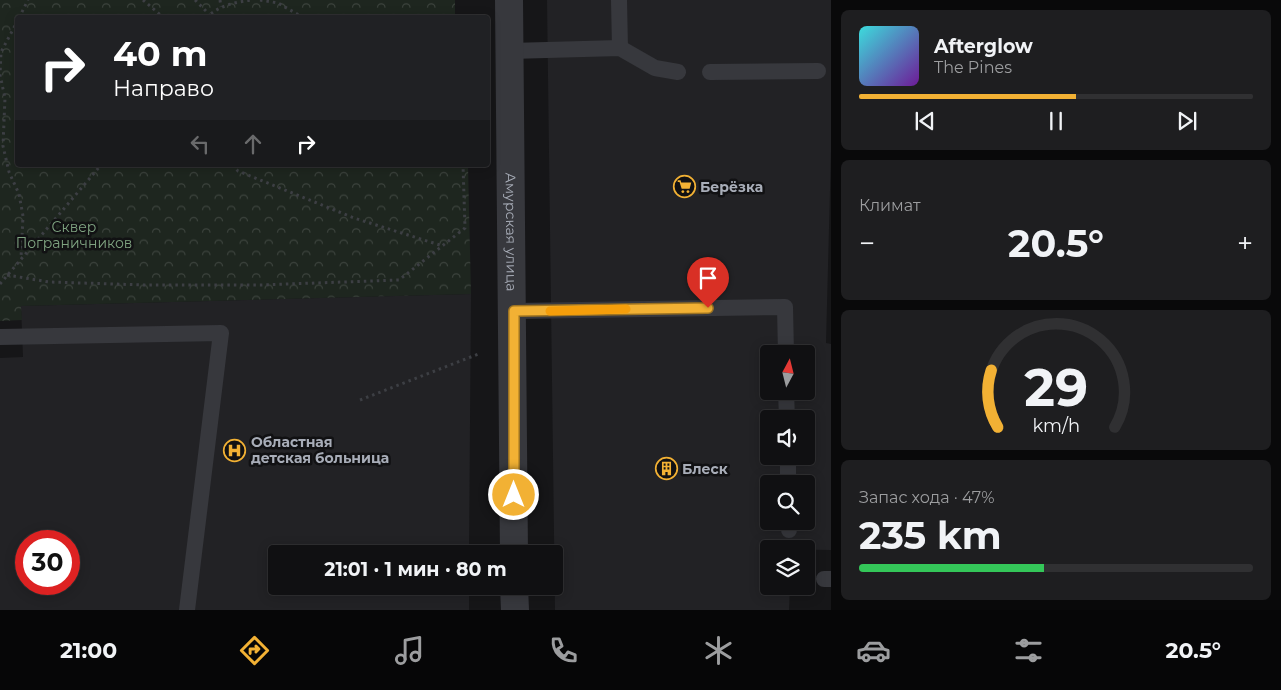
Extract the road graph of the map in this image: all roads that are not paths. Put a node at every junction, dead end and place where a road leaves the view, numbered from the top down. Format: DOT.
graph roads {
  1 [pos="509,0"];
  2 [pos="619,0"];
  3 [pos="620,48"];
  4 [pos="510,51"];
  5 [pos="818,71"];
  6 [pos="678,72"];
  7 [pos="710,72"];
  8 [pos="514,311"];
  9 [pos="0,337"];
  10 [pos="786,345"];
  11 [pos="514,545"];
  12 [pos="514,595"];
  13 [pos="186,610"];
  14 [pos="514,610"];
  1 -- 4 [label="street, Амурская улица"];
  2 -- 3 [label="lane"];
  3 -- 4 [label="lane"];
  3 -- 6 [label="lane"];
  4 -- 8 [label="street, Амурская улица"];
  5 -- 7 [label="lane"];
  8 -- 10 [label="lane"];
  8 -- 11 [label="street, Амурская улица"];
  9 -- 13 [label="lane"];
  12 -- 14 [label="street"];
}
